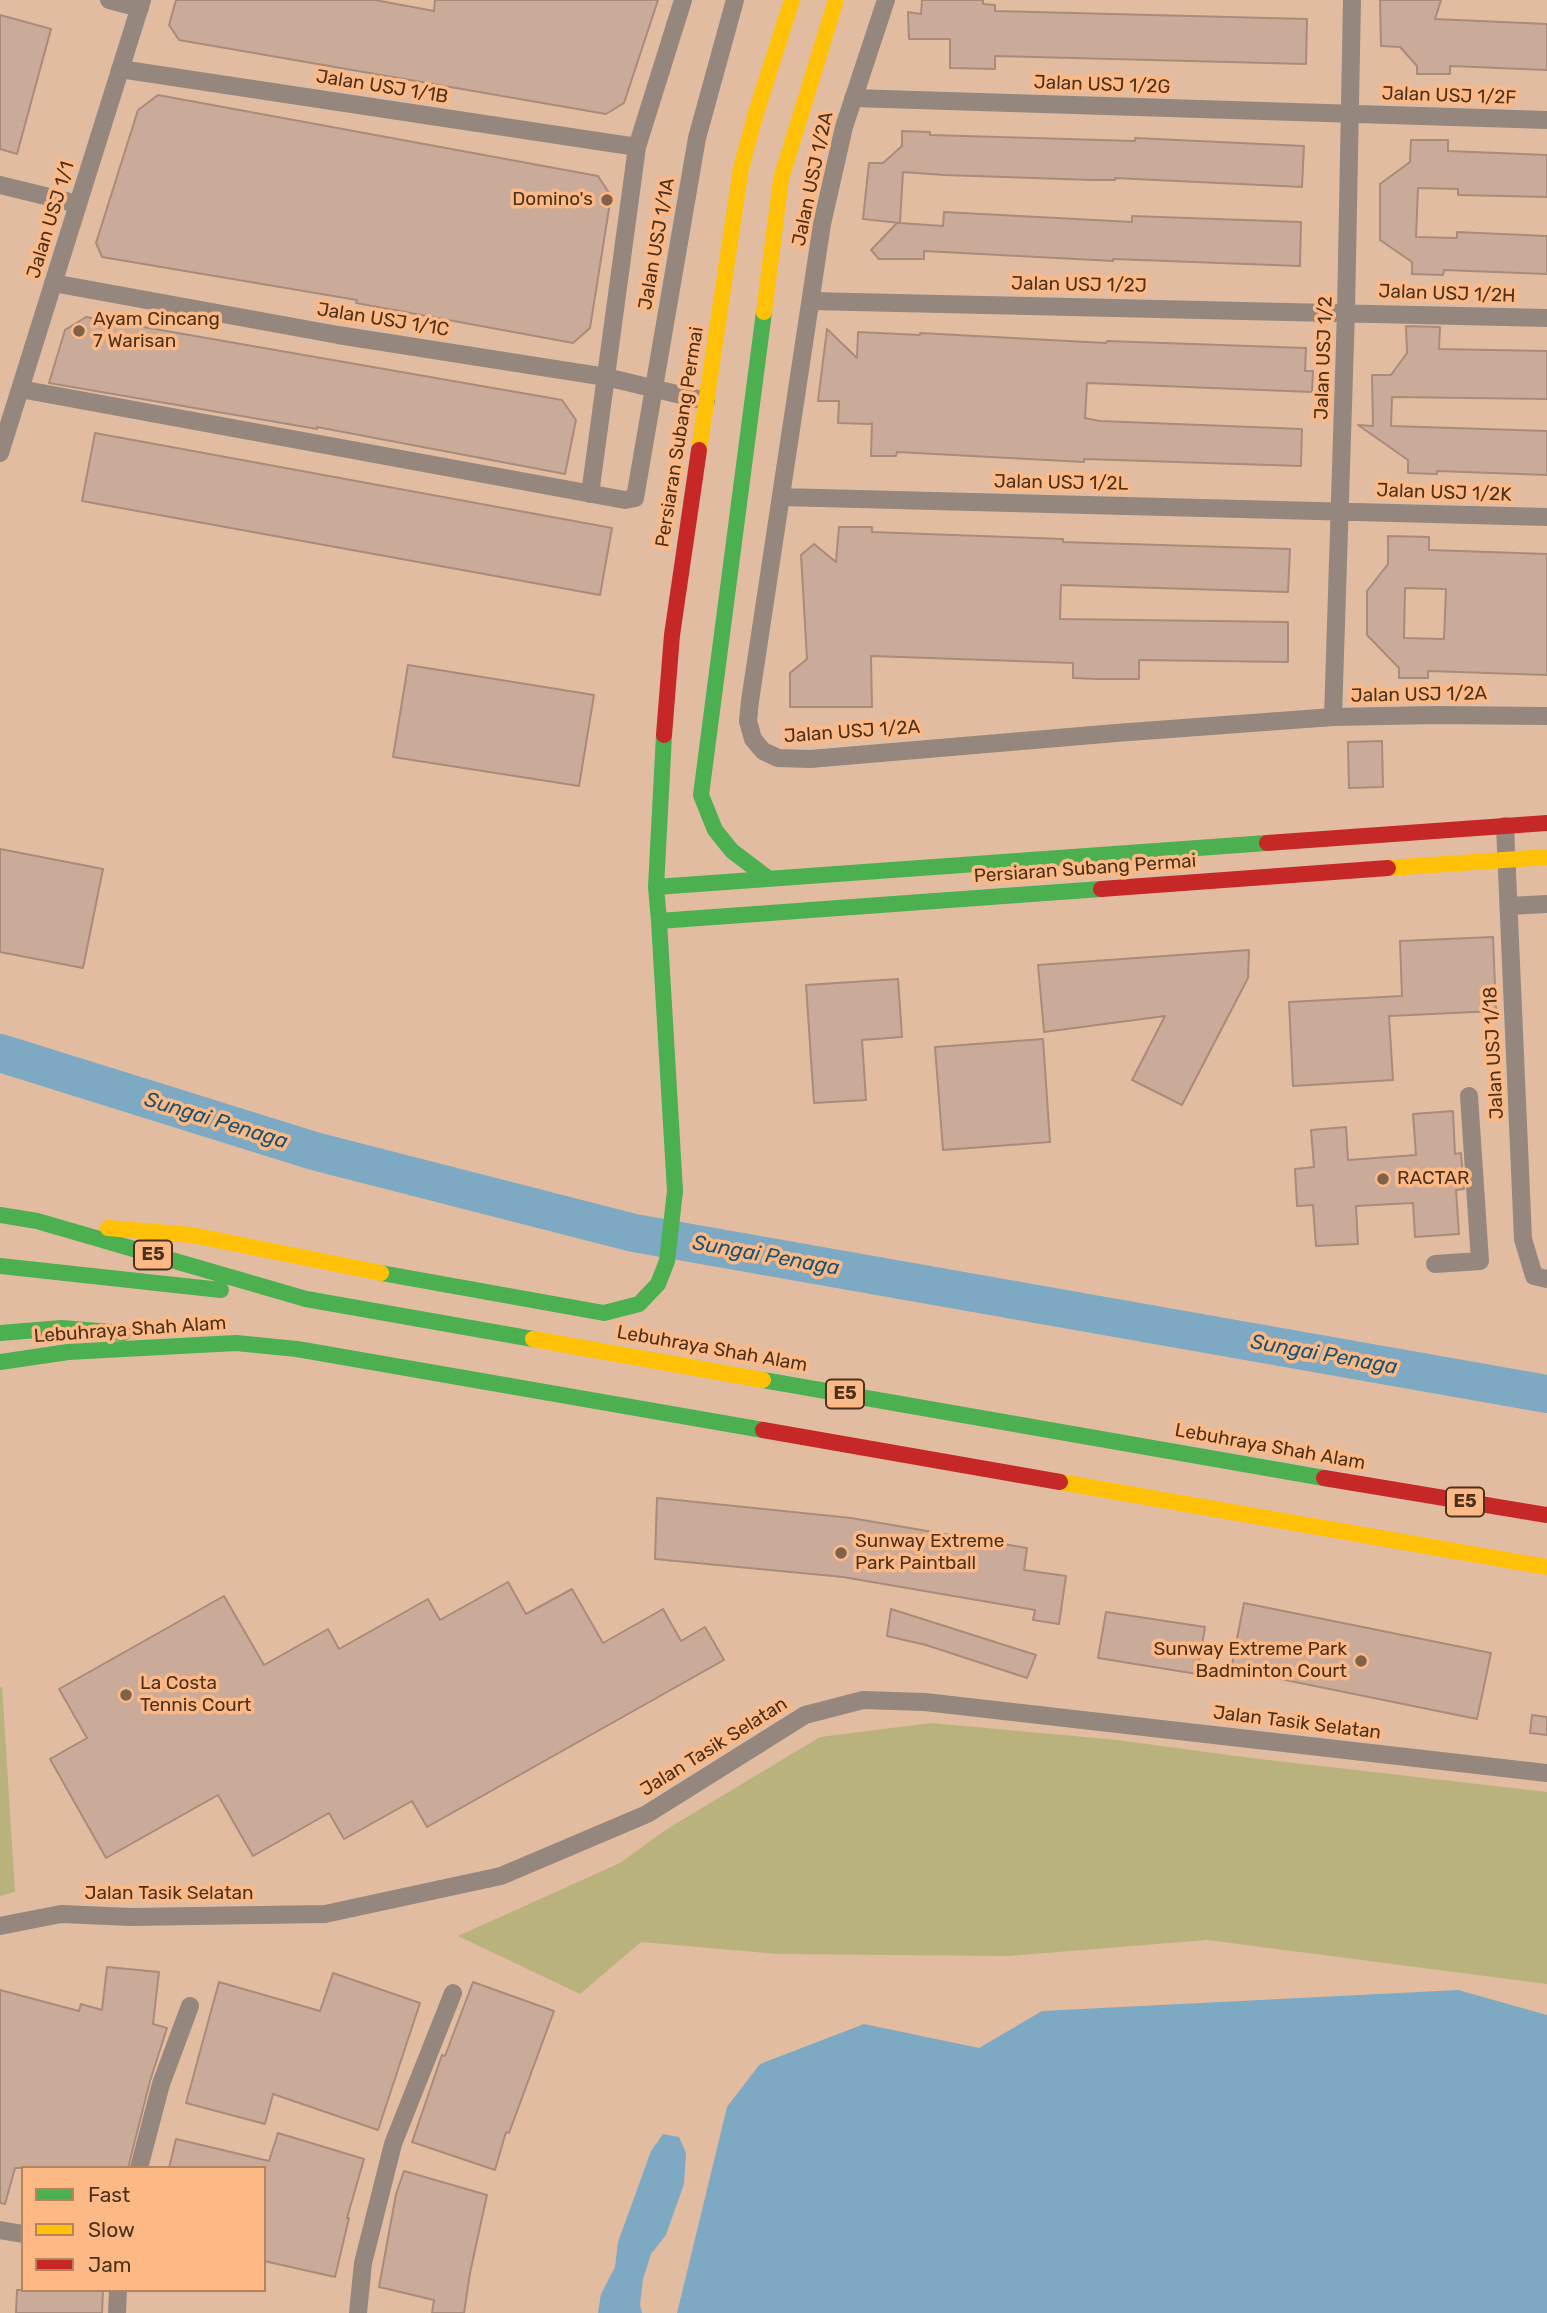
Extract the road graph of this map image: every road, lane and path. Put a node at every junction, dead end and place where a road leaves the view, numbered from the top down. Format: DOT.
graph roads {
  1 [pos="108,0"];
  2 [pos="683,0"];
  3 [pos="735,0"];
  4 [pos="792,0"];
  5 [pos="836,0"];
  6 [pos="886,0"];
  7 [pos="1352,0"];
  8 [pos="141,4"];
  9 [pos="120,69"];
  10 [pos="853,98"];
  11 [pos="1349,114"];
  12 [pos="1547,120"];
  13 [pos="637,147"];
  14 [pos="0,186"];
  15 [pos="78,204"];
  16 [pos="53,283"];
  17 [pos="811,301"];
  18 [pos="1346,312"];
  19 [pos="1547,318"];
  20 [pos="606,377"];
  21 [pos="654,388"];
  22 [pos="12,397"];
  23 [pos="706,401"];
  24 [pos="0,453"];
  25 [pos="590,494"];
  26 [pos="781,497"];
  27 [pos="1340,511"];
  28 [pos="1547,517"];
  29 [pos="1547,716"];
  30 [pos="1333,717"];
  31 [pos="1547,823"];
  32 [pos="1505,826"];
  33 [pos="1547,857"];
  34 [pos="1506,860"];
  35 [pos="769,879"];
  36 [pos="656,887"];
  37 [pos="1547,904"];
  38 [pos="1508,906"];
  39 [pos="659,921"];
  40 [pos="1469,1096"];
  41 [pos="0,1215"];
  42 [pos="37,1221"];
  43 [pos="1435,1264"];
  44 [pos="0,1266"];
  45 [pos="1540,1277"];
  46 [pos="306,1298"];
  47 [pos="0,1333"];
  48 [pos="236,1343"];
  49 [pos="0,1362"];
  50 [pos="1384,1489"];
  51 [pos="1547,1501"];
  52 [pos="1547,1515"];
  53 [pos="1547,1567"];
  54 [pos="1547,1773"];
  55 [pos="0,1926"];
  56 [pos="453,1993"];
  57 [pos="190,2006"];
  58 [pos="140,2166"];
  59 [pos="0,2230"];
  60 [pos="21,2234"];
  61 [pos="118,2292"];
  62 [pos="117,2313"];
  63 [pos="358,2313"];
  1 -- 8 [label="street"];
  2 -- 13 [label="street"];
  3 -- 21 [label="street, Jalan USJ 1/1A"];
  4 -- 23 [label="main road, Persiaran Subang Permai"];
  5 -- 35 [label="main road"];
  6 -- 10 [label="street, Jalan USJ 1/2A"];
  7 -- 11 [label="street, Jalan USJ 1/2"];
  8 -- 9 [label="street, Jalan USJ 1/1"];
  9 -- 13 [label="street, Jalan USJ 1/1B"];
  9 -- 15 [label="street, Jalan USJ 1/1"];
  10 -- 11 [label="street, Jalan USJ 1/2G"];
  10 -- 17 [label="street, Jalan USJ 1/2A"];
  11 -- 12 [label="street, Jalan USJ 1/2F"];
  11 -- 18 [label="street, Jalan USJ 1/2"];
  13 -- 20 [label="street"];
  14 -- 15 [label="street"];
  15 -- 16 [label="street, Jalan USJ 1/1"];
  16 -- 20 [label="street, Jalan USJ 1/1C"];
  16 -- 22 [label="street, Jalan USJ 1/1"];
  17 -- 18 [label="street, Jalan USJ 1/2J"];
  17 -- 26 [label="street, Jalan USJ 1/2A"];
  18 -- 19 [label="street, Jalan USJ 1/2H"];
  18 -- 27 [label="street, Jalan USJ 1/2"];
  20 -- 21 [label="street, Jalan USJ 1/1C"];
  20 -- 25 [label="street"];
  21 -- 23 [label="street, Jalan USJ 1/1C"];
  21 -- 25 [label="street, Jalan USJ 1/1A"];
  22 -- 24 [label="street, Jalan USJ 1/1"];
  22 -- 25 [label="street"];
  23 -- 36 [label="main road, Persiaran Subang Permai"];
  26 -- 27 [label="street, Jalan USJ 1/2L"];
  26 -- 30 [label="street, Jalan USJ 1/2A"];
  27 -- 28 [label="street, Jalan USJ 1/2K"];
  27 -- 30 [label="street, Jalan USJ 1/2"];
  29 -- 30 [label="street, Jalan USJ 1/2A"];
  31 -- 32 [label="main road, Persiaran Subang Permai"];
  32 -- 34 [label="street, Jalan USJ 1/18"];
  32 -- 35 [label="main road, Persiaran Subang Permai"];
  33 -- 34 [label="main road, Persiaran Subang Permai"];
  34 -- 38 [label="street, Jalan USJ 1/18"];
  34 -- 39 [label="main road, Persiaran Subang Permai"];
  35 -- 36 [label="main road, Persiaran Subang Permai"];
  36 -- 39 [label="main road, Persiaran Subang Permai"];
  37 -- 38 [label="street"];
  38 -- 45 [label="street, Jalan USJ 1/18"];
  39 -- 42 [label="main road"];
  40 -- 43 [label="street"];
  41 -- 42 [label="main road, Lebuhraya Shah Alam / E5"];
  42 -- 46 [label="main road, Lebuhraya Shah Alam / E5"];
  44 -- 46 [label="main road"];
  46 -- 50 [label="main road, Lebuhraya Shah Alam / E5"];
  47 -- 48 [label="main road"];
  48 -- 49 [label="main road, Lebuhraya Shah Alam"];
  48 -- 53 [label="main road, Lebuhraya Shah Alam"];
  50 -- 51 [label="main road"];
  50 -- 52 [label="main road, Lebuhraya Shah Alam / E5"];
  54 -- 55 [label="street, Jalan Tasik Selatan"];
  56 -- 63 [label="street"];
  57 -- 58 [label="street"];
  59 -- 60 [label="street"];
  61 -- 62 [label="street"];
}
